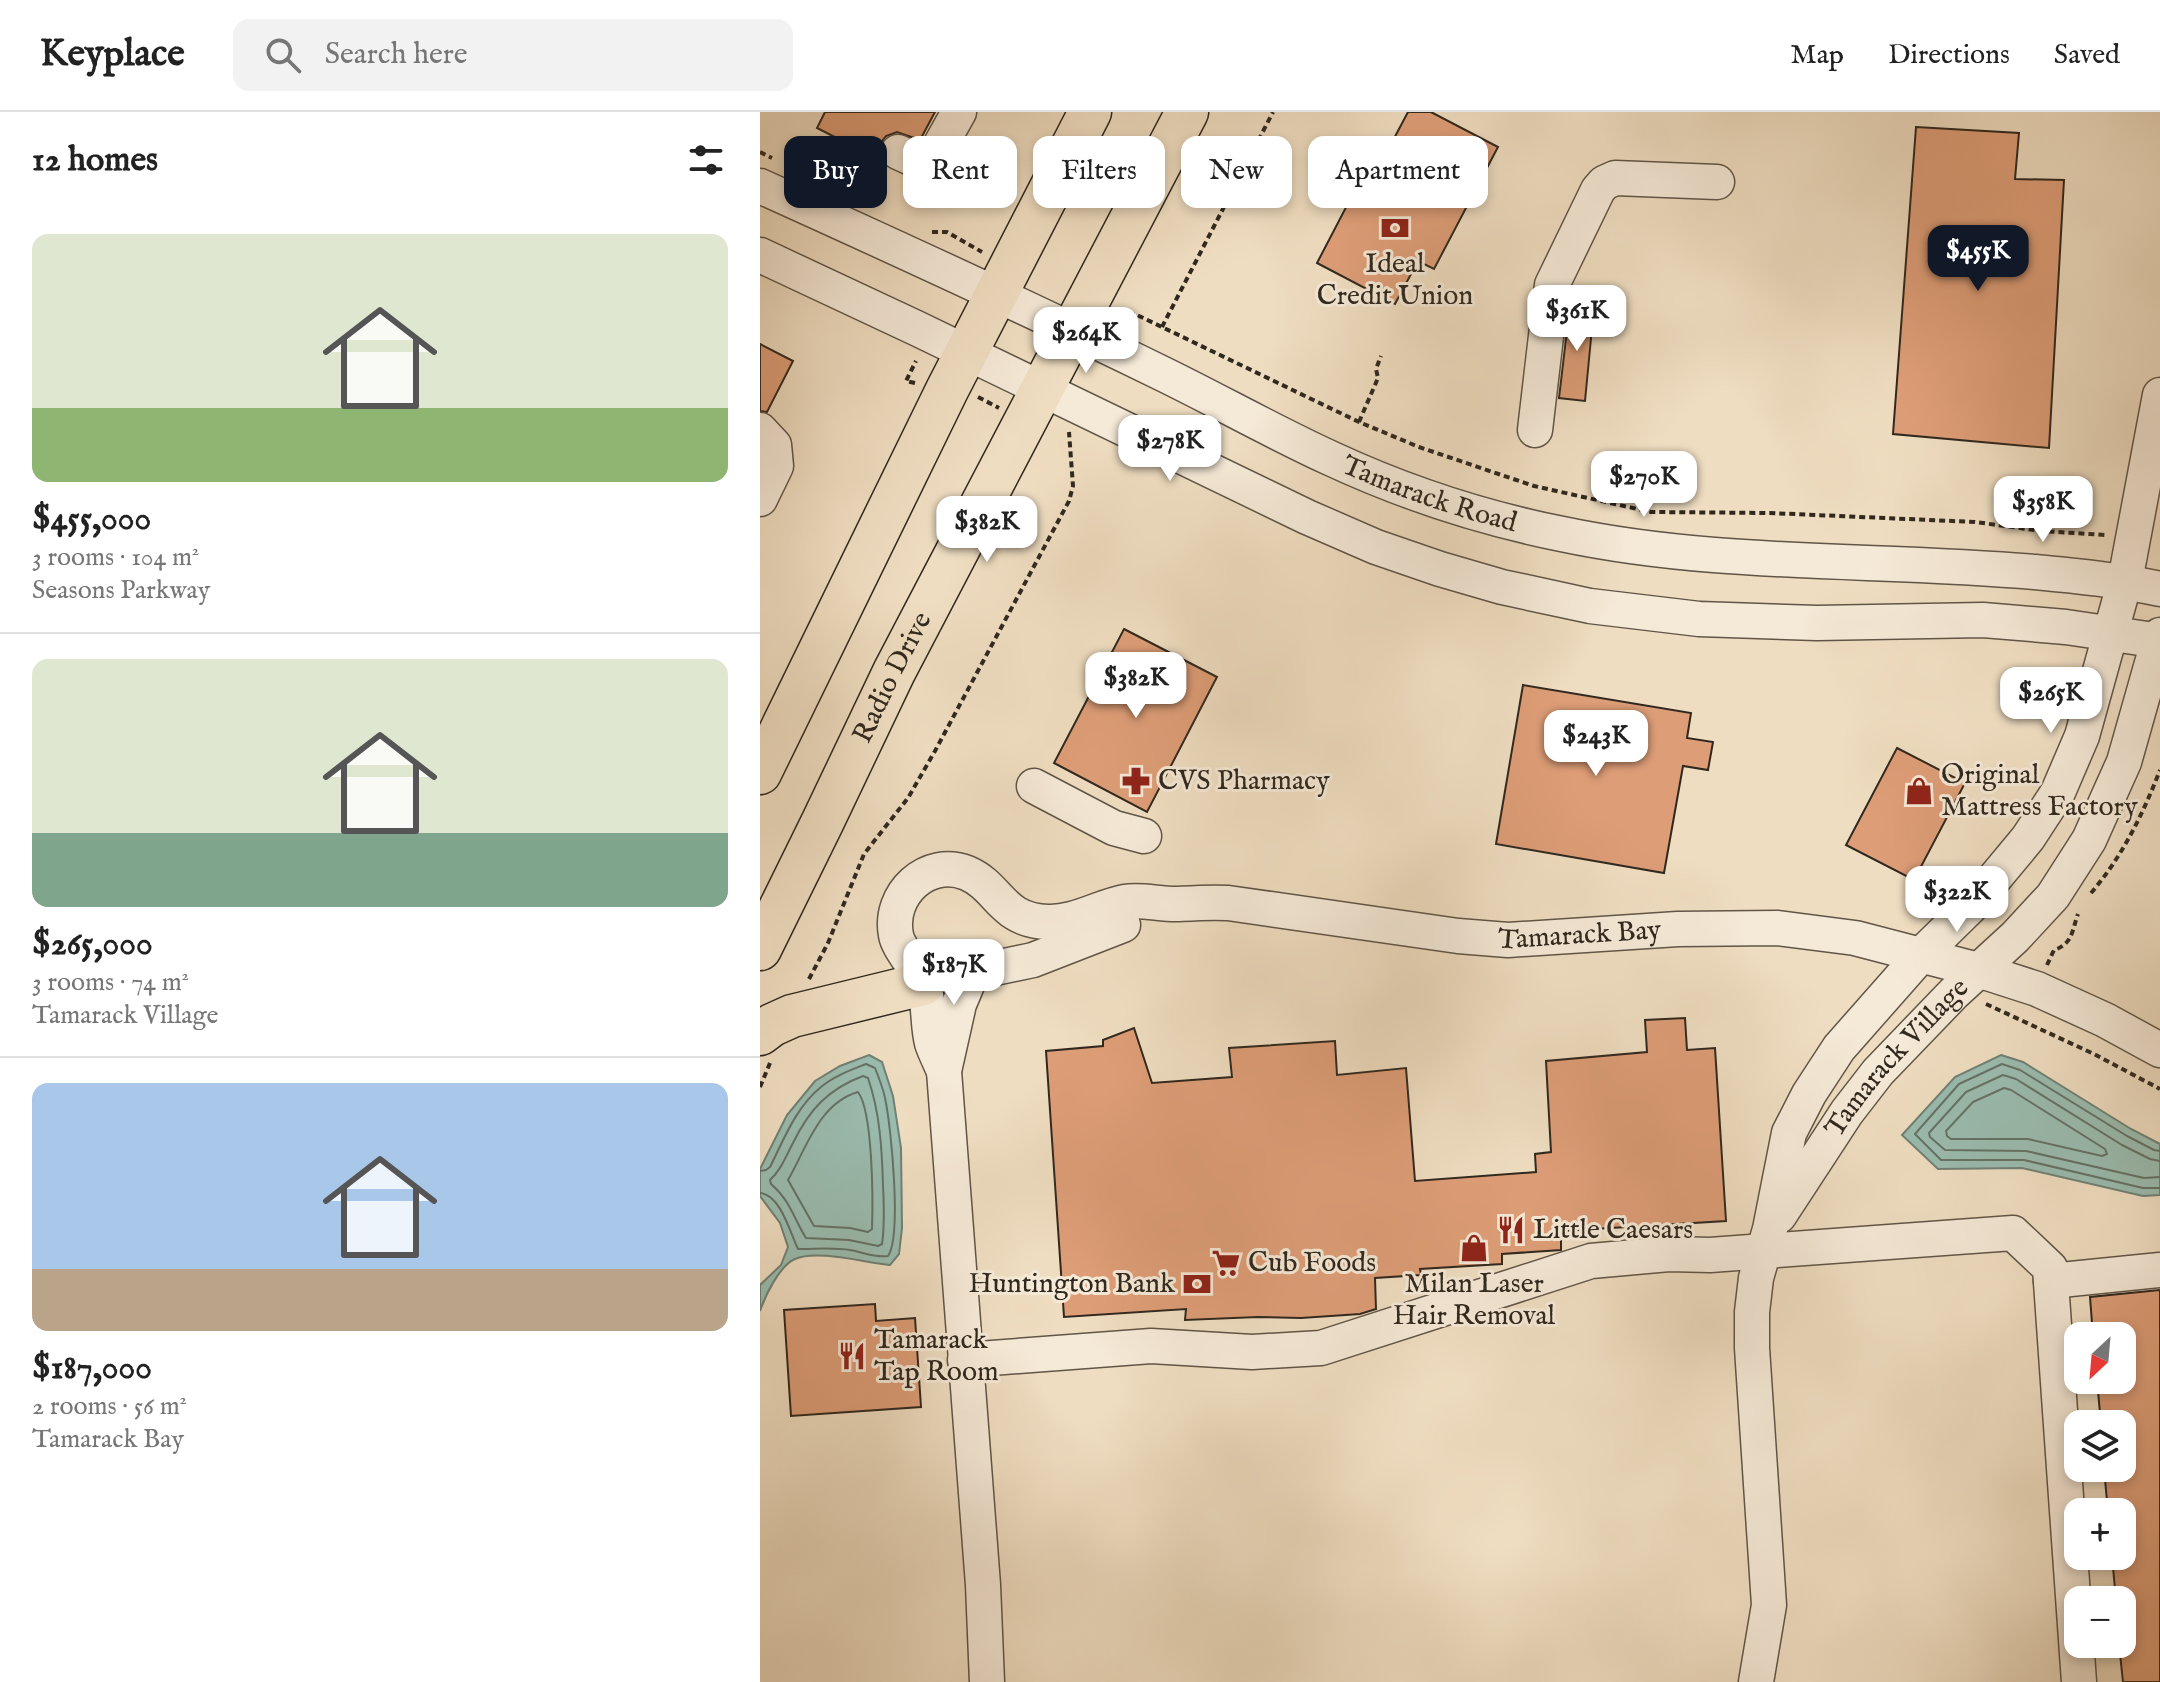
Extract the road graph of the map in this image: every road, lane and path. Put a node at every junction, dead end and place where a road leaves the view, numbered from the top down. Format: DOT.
graph roads {
  1 [pos="959,112"];
  2 [pos="1090,112"];
  3 [pos="1187,112"];
  4 [pos="1273,112"];
  5 [pos="898,152"];
  6 [pos="1717,182"];
  7 [pos="760,186"];
  8 [pos="972,246"];
  9 [pos="760,255"];
  10 [pos="1003,281"];
  11 [pos="1081,315"];
  12 [pos="1162,327"];
  13 [pos="967,352"];
  14 [pos="1381,356"];
  15 [pos="906,381"];
  16 [pos="947,390"];
  17 [pos="2160,395"];
  18 [pos="1034,403"];
  19 [pos="1359,422"];
  20 [pos="760,430"];
  21 [pos="1535,430"];
  22 [pos="760,499"];
  23 [pos="2106,535"];
  24 [pos="2125,581"];
  25 [pos="2160,589"];
  26 [pos="2110,632"];
  27 [pos="2160,639"];
  28 [pos="760,773"];
  29 [pos="1034,786"];
  30 [pos="1144,836"];
  31 [pos="1179,904"];
  32 [pos="760,949"];
  33 [pos="1921,955"];
  34 [pos="972,973"];
  35 [pos="923,984"];
  36 [pos="1980,986"];
  37 [pos="805,987"];
  38 [pos="760,1034"];
  39 [pos="2160,1050"];
  40 [pos="944,1071"];
  41 [pos="2160,1089"];
  42 [pos="1766,1240"];
  43 [pos="2160,1270"];
  44 [pos="2051,1281"];
  45 [pos="965,1360"];
  46 [pos="987,1682"];
  47 [pos="1756,1682"];
  48 [pos="2079,1682"];
  1 -- 5 [label="street"];
  2 -- 10 [label="main road"];
  3 -- 11 [label="main road, Radio Drive"];
  4 -- 12 [label="path"];
  6 -- 21 [label="street"];
  7 -- 10 [label="street, Tamarack Road"];
  8 -- 10 [label="path"];
  9 -- 13 [label="street"];
  10 -- 11 [label="street, Tamarack Road"];
  10 -- 13 [label="main road"];
  11 -- 12 [label="path"];
  11 -- 18 [label="main road, Radio Drive"];
  11 -- 24 [label="street, Tamarack Road"];
  12 -- 19 [label="path"];
  13 -- 16 [label="main road"];
  13 -- 18 [label="street"];
  14 -- 19 [label="path"];
  15 -- 16 [label="path"];
  16 -- 18 [label="path"];
  16 -- 28 [label="main road"];
  17 -- 24 [label="street, Tamarack Village"];
  18 -- 26 [label="street"];
  18 -- 32 [label="main road, Radio Drive"];
  18 -- 37 [label="path"];
  19 -- 23 [label="path"];
  20 -- 22 [label="street"];
  24 -- 25 [label="street, Tamarack Road"];
  24 -- 26 [label="street, Tamarack Village"];
  26 -- 27 [label="street"];
  26 -- 33 [label="street, Tamarack Village"];
  27 -- 36 [label="street, Tamarack Village"];
  29 -- 30 [label="street"];
  31 -- 33 [label="street, Tamarack Bay"];
  31 -- 34 [label="street, Tamarack Bay"];
  31 -- 35 [label="street, Tamarack Bay"];
  33 -- 36 [label="street, Tamarack Bay"];
  33 -- 42 [label="street, Tamarack Village"];
  34 -- 35 [label="street, Tamarack Bay"];
  34 -- 40 [label="street"];
  35 -- 38 [label="main road"];
  35 -- 40 [label="street"];
  36 -- 39 [label="street, Tamarack Bay"];
  36 -- 41 [label="path"];
  36 -- 42 [label="street, Tamarack Village"];
  40 -- 45 [label="street"];
  42 -- 44 [label="street"];
  42 -- 45 [label="street"];
  42 -- 47 [label="street, Tamarack Village"];
  43 -- 44 [label="street"];
  44 -- 48 [label="street"];
  45 -- 46 [label="street"];
}
